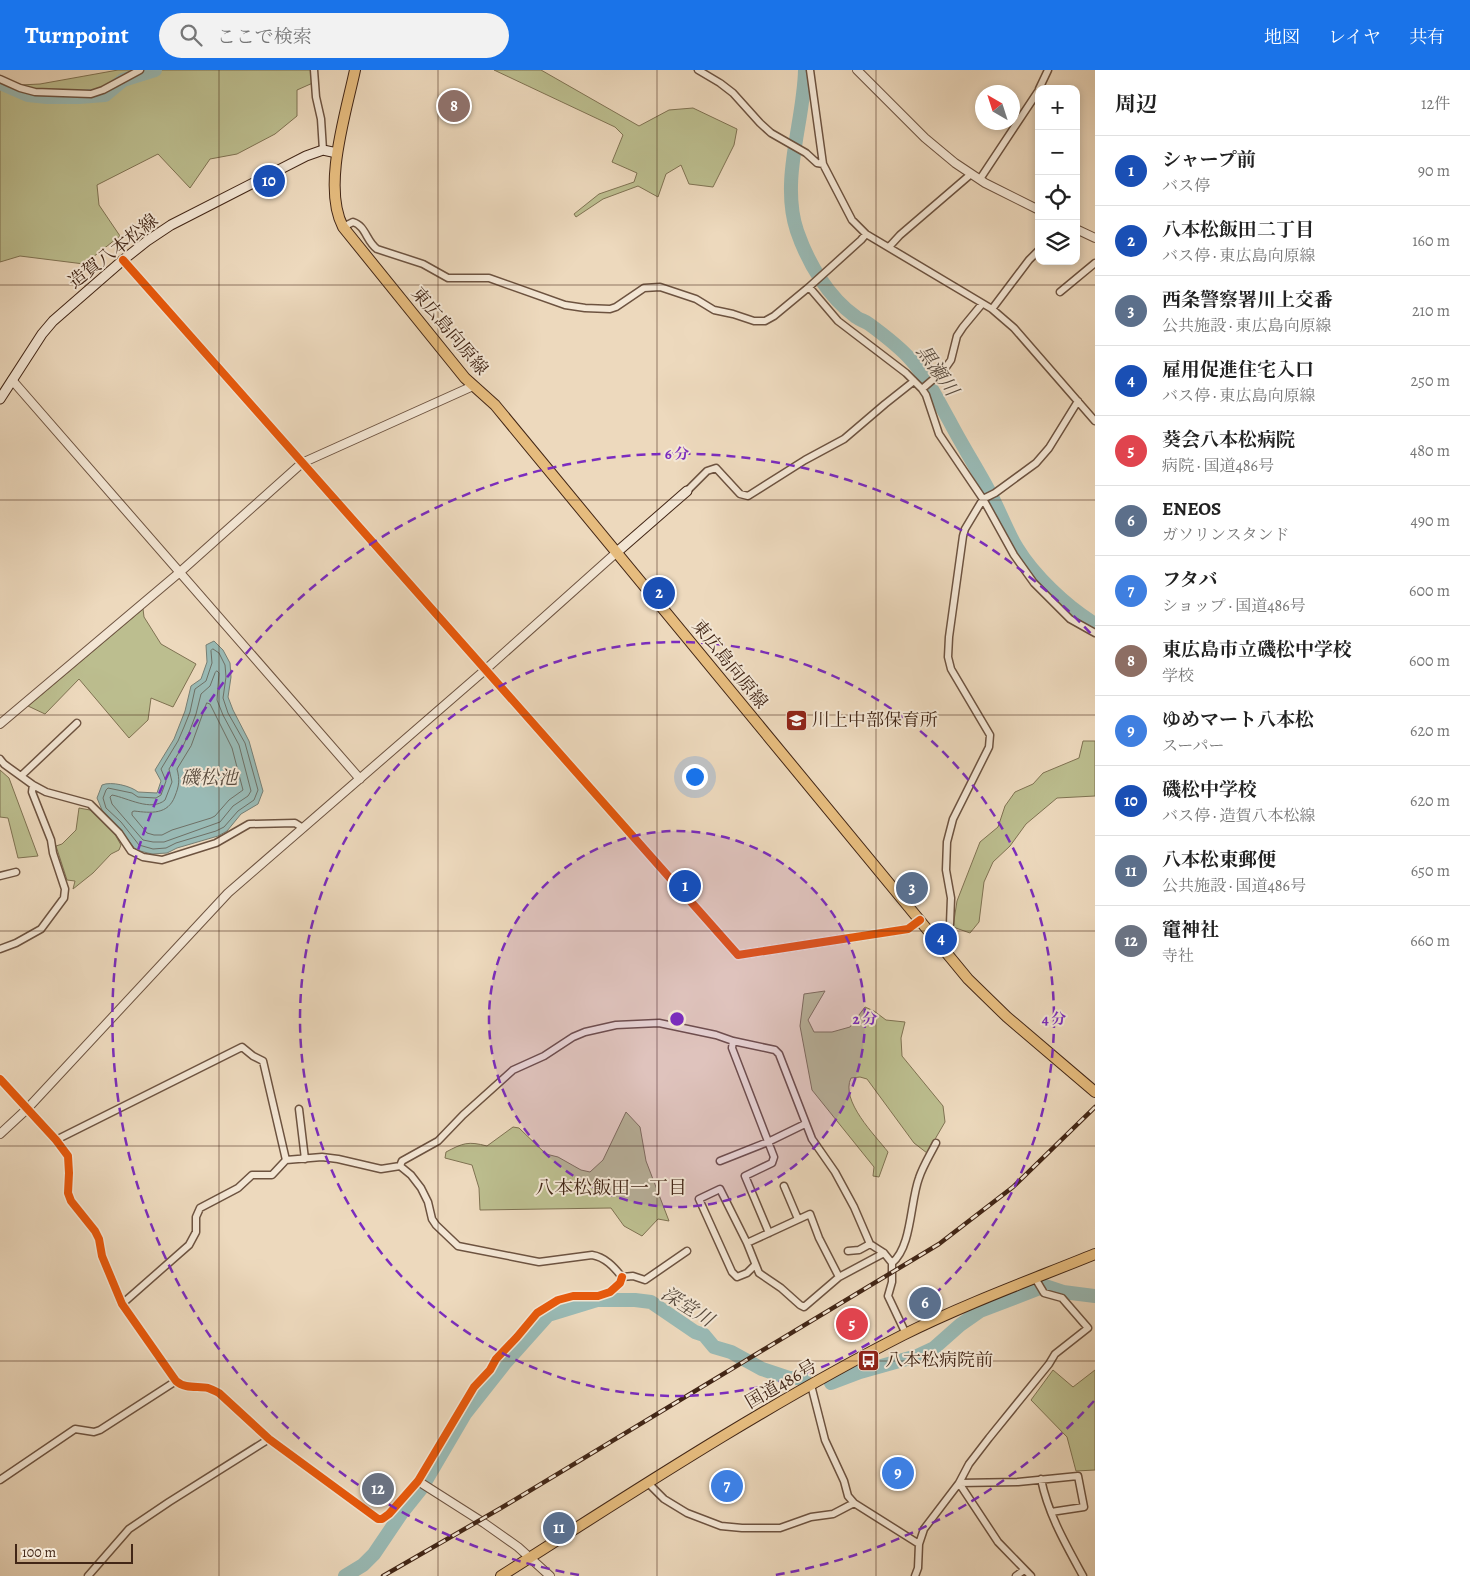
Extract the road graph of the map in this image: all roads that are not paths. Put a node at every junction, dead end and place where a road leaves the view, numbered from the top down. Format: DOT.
graph roads {
  1 [pos="140,70"];
  2 [pos="314,70"];
  3 [pos="356,70"];
  4 [pos="698,70"];
  5 [pos="810,70"];
  6 [pos="857,70"];
  7 [pos="1048,70"];
  8 [pos="0,79"];
  9 [pos="1041,85"];
  10 [pos="1035,95"];
  11 [pos="323,150"];
  12 [pos="337,153"];
  13 [pos="823,164"];
  14 [pos="971,174"];
  15 [pos="980,179"];
  16 [pos="1035,208"];
  17 [pos="343,227"];
  18 [pos="1080,231"];
  19 [pos="866,234"];
  20 [pos="1095,238"];
  21 [pos="888,247"];
  22 [pos="1035,254"];
  23 [pos="123,260"];
  24 [pos="1095,263"];
  25 [pos="810,286"];
  26 [pos="1060,292"];
  27 [pos="982,304"];
  28 [pos="992,309"];
  29 [pos="12,380"];
  30 [pos="914,381"];
  31 [pos="474,386"];
  32 [pos="922,389"];
  33 [pos="1,395"];
  34 [pos="1078,401"];
  35 [pos="1095,421"];
  36 [pos="302,463"];
  37 [pos="687,490"];
  38 [pos="983,499"];
  39 [pos="617,552"];
  40 [pos="180,572"];
  41 [pos="1095,633"];
  42 [pos="484,670"];
  43 [pos="77,723"];
  44 [pos="0,724"];
  45 [pos="0,759"];
  46 [pos="21,776"];
  47 [pos="360,779"];
  48 [pos="33,785"];
  49 [pos="303,828"];
  50 [pos="16,872"];
  51 [pos="0,876"];
  52 [pos="920,920"];
  53 [pos="942,947"];
  54 [pos="0,949"];
  55 [pos="733,1041"];
  56 [pos="0,1079"];
  57 [pos="1094,1091"];
  58 [pos="299,1108"];
  59 [pos="27,1109"];
  60 [pos="805,1124"];
  61 [pos="0,1134"];
  62 [pos="56,1140"];
  63 [pos="768,1142"];
  64 [pos="936,1143"];
  65 [pos="305,1159"];
  66 [pos="286,1160"];
  67 [pos="720,1161"];
  68 [pos="400,1166"];
  69 [pos="784,1186"];
  70 [pos="798,1219"];
  71 [pos="768,1233"];
  72 [pos="747,1243"];
  73 [pos="870,1244"];
  74 [pos="686,1251"];
  75 [pos="848,1251"];
  76 [pos="884,1254"];
  77 [pos="1095,1254"];
  78 [pos="892,1263"];
  79 [pos="755,1265"];
  80 [pos="622,1277"];
  81 [pos="839,1277"];
  82 [pos="1038,1284"];
  83 [pos="122,1304"];
  84 [pos="906,1334"];
  85 [pos="176,1381"];
  86 [pos="811,1385"];
  87 [pos="269,1439"];
  88 [pos="1041,1479"];
  89 [pos="0,1480"];
  90 [pos="648,1482"];
  91 [pos="421,1483"];
  92 [pos="959,1483"];
  93 [pos="854,1503"];
  94 [pos="1051,1512"];
  95 [pos="920,1544"];
  96 [pos="529,1558"];
  97 [pos="1024,1570"];
  98 [pos="88,1576"];
  99 [pos="501,1576"];
  100 [pos="550,1576"];
  101 [pos="915,1576"];
  102 [pos="1016,1576"];
  103 [pos="1031,1576"];
  104 [pos="1083,1576"];
  1 -- 8 [label="street"];
  2 -- 11 [label="street"];
  3 -- 12 [label="main road, 東広島向原線"];
  4 -- 13 [label="street"];
  5 -- 13 [label="street"];
  6 -- 14 [label="street"];
  7 -- 9 [label="street"];
  10 -- 15 [label="street"];
  11 -- 12 [label="main road"];
  11 -- 23 [label="main road, 造賀八本松線"];
  12 -- 17 [label="main road, 東広島向原線"];
  13 -- 19 [label="street"];
  14 -- 15 [label="street"];
  14 -- 21 [label="street"];
  15 -- 16 [label="street"];
  17 -- 25 [label="street"];
  17 -- 31 [label="main road, 東広島向原線"];
  18 -- 20 [label="street"];
  19 -- 21 [label="street"];
  19 -- 25 [label="street"];
  21 -- 27 [label="street"];
  22 -- 28 [label="street"];
  23 -- 29 [label="main road, 造賀八本松線"];
  23 -- 36 [label="street"];
  24 -- 26 [label="street"];
  25 -- 30 [label="street"];
  27 -- 28 [label="street"];
  27 -- 32 [label="street"];
  28 -- 34 [label="street"];
  29 -- 33 [label="main road, 造賀八本松線"];
  29 -- 40 [label="street"];
  30 -- 32 [label="street"];
  30 -- 37 [label="street"];
  31 -- 36 [label="street"];
  31 -- 39 [label="main road, 東広島向原線"];
  32 -- 38 [label="street"];
  34 -- 35 [label="street"];
  34 -- 38 [label="street"];
  36 -- 40 [label="street"];
  36 -- 42 [label="street"];
  37 -- 39 [label="main road"];
  38 -- 41 [label="street"];
  38 -- 53 [label="street"];
  39 -- 42 [label="street"];
  39 -- 52 [label="main road, 東広島向原線"];
  40 -- 44 [label="street"];
  40 -- 47 [label="street"];
  42 -- 47 [label="street"];
  42 -- 52 [label="street"];
  43 -- 46 [label="street"];
  45 -- 46 [label="street"];
  46 -- 48 [label="street"];
  47 -- 49 [label="street"];
  48 -- 49 [label="street"];
  48 -- 54 [label="street"];
  49 -- 59 [label="street"];
  50 -- 51 [label="street"];
  52 -- 53 [label="main road, 東広島向原線"];
  53 -- 57 [label="main road, 東広島向原線"];
  55 -- 60 [label="street"];
  55 -- 63 [label="street"];
  55 -- 68 [label="street"];
  56 -- 59 [label="street"];
  58 -- 65 [label="street"];
  59 -- 61 [label="street"];
  59 -- 62 [label="street"];
  60 -- 63 [label="street"];
  60 -- 73 [label="street"];
  62 -- 66 [label="street"];
  62 -- 83 [label="street"];
  63 -- 67 [label="street"];
  63 -- 71 [label="street"];
  64 -- 78 [label="street"];
  65 -- 66 [label="street"];
  65 -- 68 [label="street"];
  66 -- 83 [label="street"];
  68 -- 80 [label="street"];
  69 -- 70 [label="street"];
  70 -- 71 [label="street"];
  70 -- 81 [label="street"];
  71 -- 72 [label="street"];
  72 -- 79 [label="street"];
  72 -- 79 [label="street"];
  73 -- 75 [label="street"];
  73 -- 76 [label="street"];
  74 -- 80 [label="street"];
  76 -- 78 [label="street"];
  76 -- 81 [label="street"];
  77 -- 82 [label="main road, 国道486号"];
  78 -- 84 [label="street"];
  79 -- 81 [label="street"];
  80 -- 91 [label="street"];
  82 -- 84 [label="main road, 国道486号"];
  82 -- 92 [label="street"];
  83 -- 85 [label="street"];
  84 -- 86 [label="main road, 国道486号"];
  85 -- 87 [label="street"];
  85 -- 89 [label="street"];
  86 -- 90 [label="main road, 国道486号"];
  86 -- 93 [label="street"];
  87 -- 91 [label="street"];
  87 -- 98 [label="street"];
  88 -- 92 [label="street"];
  88 -- 94 [label="street"];
  88 -- 94 [label="street"];
  90 -- 93 [label="street"];
  90 -- 96 [label="main road, 国道486号"];
  91 -- 96 [label="street"];
  92 -- 95 [label="street"];
  92 -- 97 [label="street"];
  93 -- 95 [label="street"];
  94 -- 104 [label="street"];
  95 -- 101 [label="street"];
  96 -- 99 [label="main road, 国道486号"];
  96 -- 100 [label="street"];
  97 -- 102 [label="street"];
  97 -- 103 [label="street"];
}
